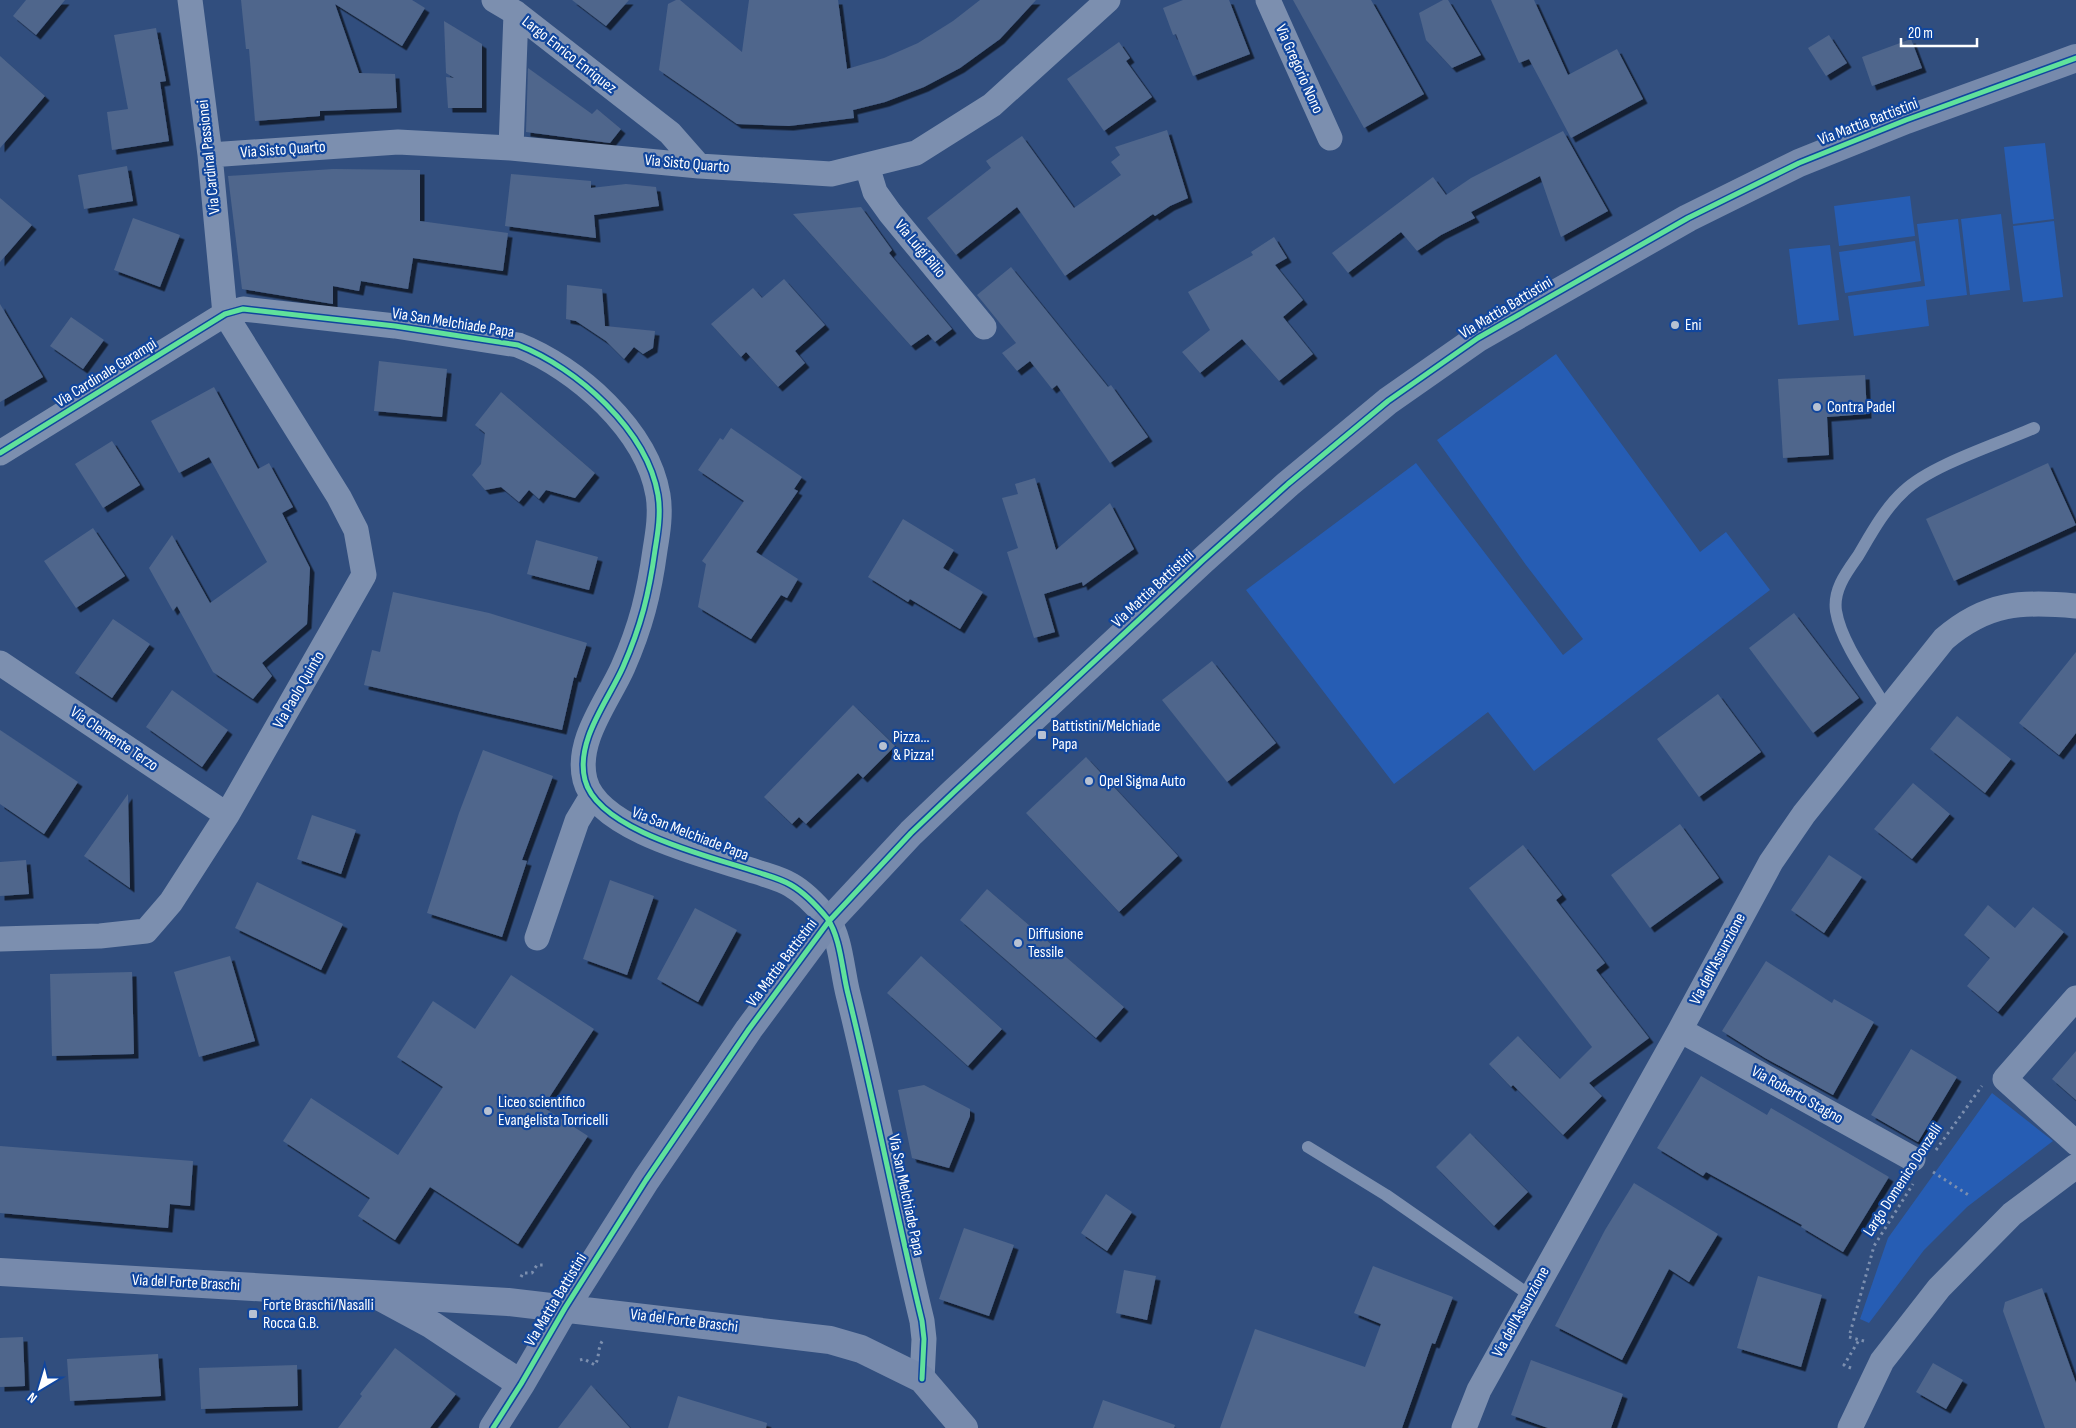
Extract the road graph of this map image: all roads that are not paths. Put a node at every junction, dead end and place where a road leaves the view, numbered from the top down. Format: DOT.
graph roads {
  1 [pos="190,0"];
  2 [pos="494,0"];
  3 [pos="1108,0"];
  4 [pos="1268,0"];
  5 [pos="521,7"];
  6 [pos="2076,58"];
  7 [pos="1330,138"];
  8 [pos="512,148"];
  9 [pos="210,155"];
  10 [pos="699,166"];
  11 [pos="866,166"];
  12 [pos="224,314"];
  13 [pos="984,327"];
  14 [pos="2034,428"];
  15 [pos="0,452"];
  16 [pos="2076,606"];
  17 [pos="0,663"];
  18 [pos="1887,709"];
  19 [pos="592,796"];
  20 [pos="227,815"];
  21 [pos="829,921"];
  22 [pos="537,938"];
  23 [pos="0,939"];
  24 [pos="2076,998"];
  25 [pos="1680,1030"];
  26 [pos="2076,1143"];
  27 [pos="1308,1147"];
  28 [pos="1923,1166"];
  29 [pos="2076,1166"];
  30 [pos="0,1272"];
  31 [pos="373,1293"];
  32 [pos="1531,1296"];
  33 [pos="565,1308"];
  34 [pos="922,1379"];
  35 [pos="521,1384"];
  36 [pos="493,1428"];
  37 [pos="964,1428"];
  38 [pos="1464,1428"];
  39 [pos="1850,1428"];
  1 -- 9 [label="street, Via Cardinal Passionei"];
  2 -- 5 [label="street"];
  3 -- 11 [label="street, Via Sisto Quarto"];
  4 -- 7 [label="street, Via Gregorio Nono"];
  5 -- 8 [label="street, Largo Enrico Enriquez"];
  5 -- 10 [label="street, Largo Enrico Enriquez"];
  6 -- 21 [label="main road, Via Mattia Battistini"];
  8 -- 9 [label="street, Via Sisto Quarto"];
  8 -- 10 [label="street, Via Sisto Quarto"];
  9 -- 12 [label="street, Via Cardinal Passionei"];
  10 -- 11 [label="street, Via Sisto Quarto"];
  11 -- 13 [label="street, Via Luigi Bilio"];
  12 -- 15 [label="street, Via Cardinale Garampi"];
  12 -- 19 [label="street, Via San Melchiade Papa"];
  12 -- 20 [label="street, Via Paolo Quinto"];
  14 -- 18 [label="lane"];
  16 -- 18 [label="street, Via dell'Assunzione"];
  17 -- 20 [label="street, Via Clemente Terzo"];
  18 -- 25 [label="street, Via dell'Assunzione"];
  19 -- 21 [label="street, Via San Melchiade Papa"];
  19 -- 22 [label="street"];
  20 -- 23 [label="street, Via Paolo Quinto"];
  21 -- 33 [label="main road, Via Mattia Battistini"];
  21 -- 34 [label="street, Via San Melchiade Papa"];
  24 -- 26 [label="street"];
  25 -- 28 [label="street, Via Roberto Stagno"];
  25 -- 32 [label="street, Via dell'Assunzione"];
  27 -- 32 [label="lane"];
  29 -- 39 [label="street"];
  30 -- 31 [label="main road, Via del Forte Braschi"];
  31 -- 33 [label="main road, Via del Forte Braschi"];
  31 -- 35 [label="main road, Via del Forte Braschi"];
  32 -- 38 [label="street, Via dell'Assunzione"];
  33 -- 34 [label="main road, Via del Forte Braschi"];
  33 -- 35 [label="main road, Via Mattia Battistini"];
  34 -- 37 [label="main road, Via del Forte Braschi"];
  35 -- 36 [label="main road, Via Mattia Battistini"];
}
